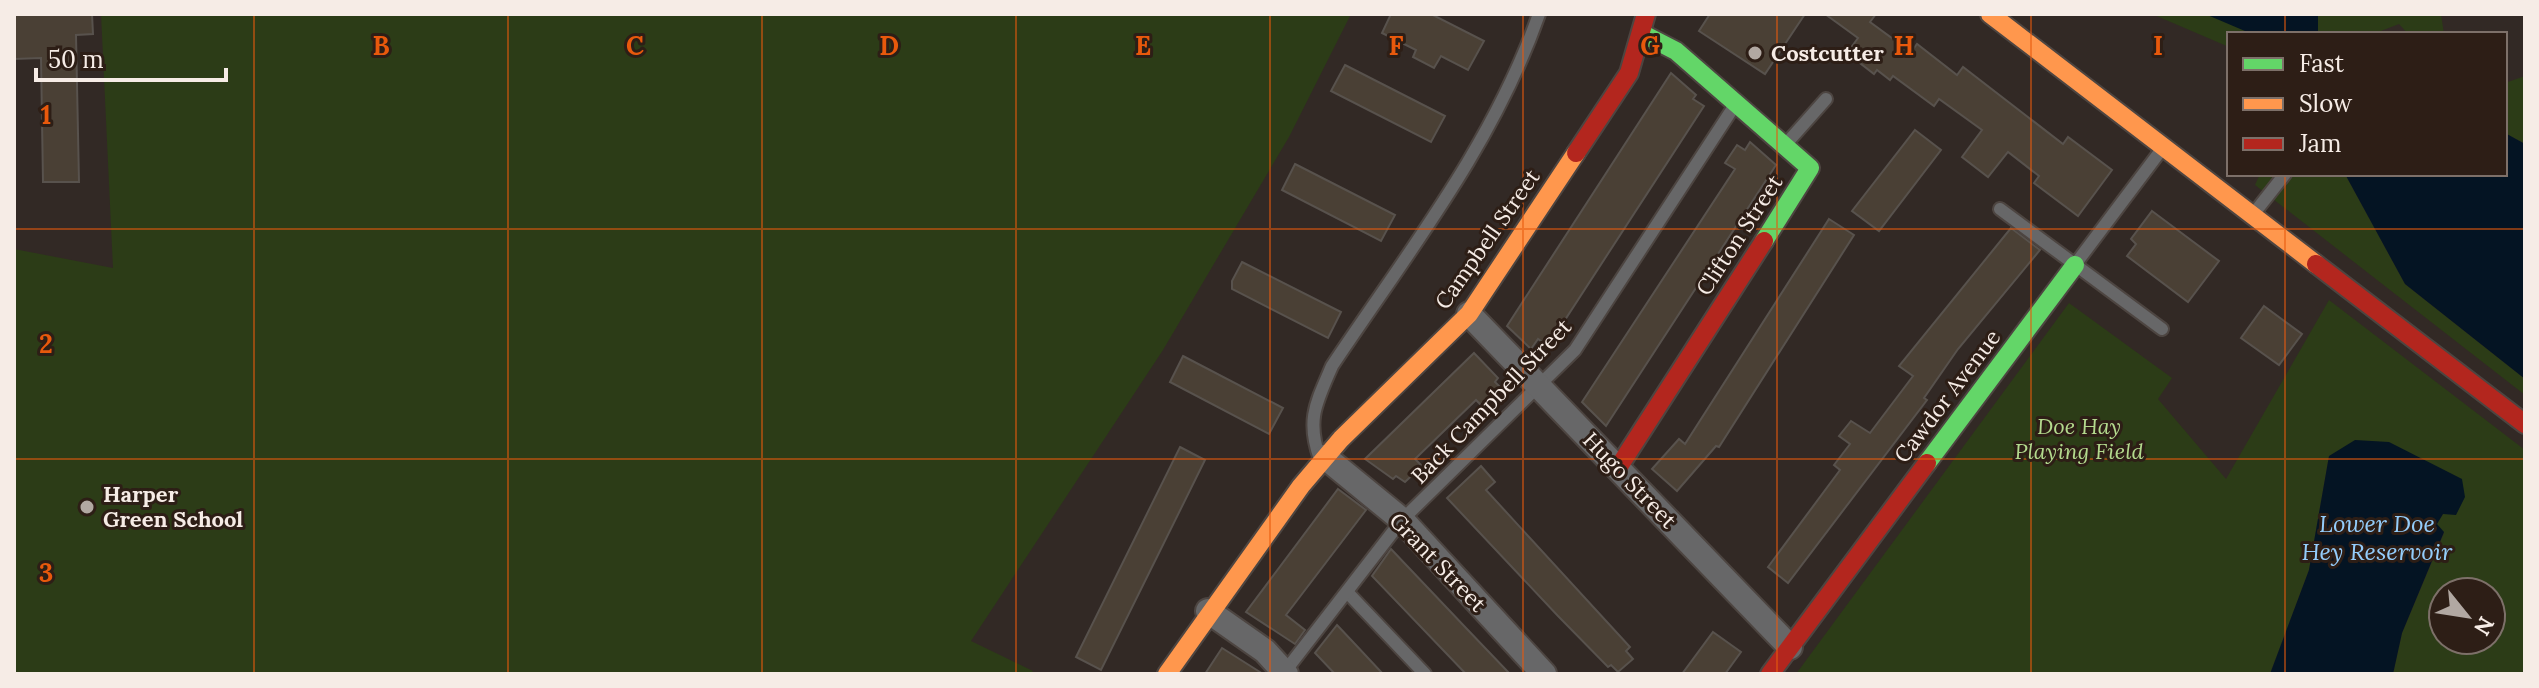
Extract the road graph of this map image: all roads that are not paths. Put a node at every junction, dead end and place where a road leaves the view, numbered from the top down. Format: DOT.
graph roads {
  1 [pos="1539,14"];
  2 [pos="1646,14"];
  3 [pos="1990,14"];
  4 [pos="1643,34"];
  5 [pos="1826,99"];
  6 [pos="1736,103"];
  7 [pos="1785,145"];
  8 [pos="2163,147"];
  9 [pos="2283,176"];
  10 [pos="2000,209"];
  11 [pos="2252,215"];
  12 [pos="2075,265"];
  13 [pos="1469,314"];
  14 [pos="2162,329"];
  15 [pos="1538,385"];
  16 [pos="2525,424"];
  17 [pos="1323,460"];
  18 [pos="1618,468"];
  19 [pos="1402,520"];
  20 [pos="1347,592"];
  21 [pos="1208,611"];
  22 [pos="1790,647"];
  23 [pos="1285,673"];
  24 [pos="1167,674"];
  25 [pos="1425,674"];
  26 [pos="1544,674"];
  27 [pos="1770,674"];
  1 -- 17 [label="lane"];
  2 -- 4 [label="street, Campbell Street"];
  3 -- 8 [label="street"];
  4 -- 6 [label="street, Clifton Street"];
  4 -- 13 [label="street, Campbell Street"];
  5 -- 7 [label="lane"];
  6 -- 7 [label="street, Clifton Street"];
  6 -- 15 [label="lane, Back Campbell Street"];
  7 -- 18 [label="street, Clifton Street"];
  8 -- 11 [label="street"];
  8 -- 12 [label="lane, Cawdor Avenue"];
  9 -- 11 [label="lane"];
  10 -- 12 [label="lane"];
  11 -- 16 [label="street"];
  12 -- 14 [label="lane"];
  12 -- 22 [label="street, Cawdor Avenue"];
  13 -- 15 [label="street, Hugo Street"];
  13 -- 17 [label="street, Campbell Street"];
  15 -- 18 [label="street, Hugo Street"];
  15 -- 19 [label="lane, Back Campbell Street"];
  17 -- 19 [label="street, Grant Street"];
  17 -- 21 [label="street, Campbell Street"];
  18 -- 22 [label="street, Hugo Street"];
  19 -- 20 [label="lane, Back Campbell Street"];
  19 -- 26 [label="street, Grant Street"];
  20 -- 23 [label="lane, Back Campbell Street"];
  20 -- 25 [label="lane"];
  21 -- 23 [label="street"];
  21 -- 24 [label="street, Campbell Street"];
  22 -- 27 [label="street, Cawdor Avenue"];
}
